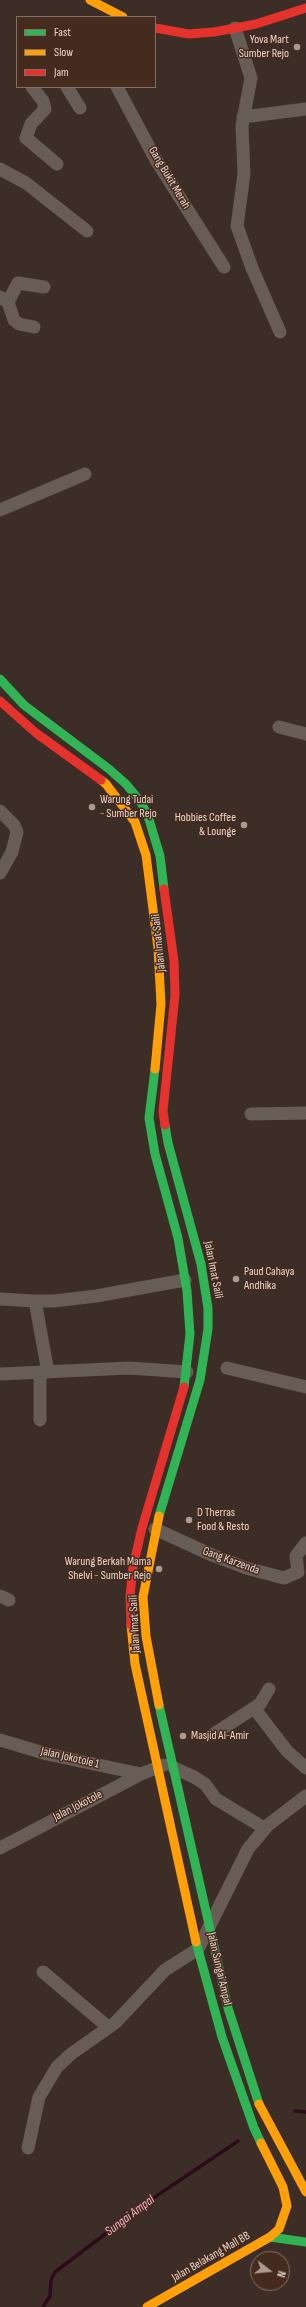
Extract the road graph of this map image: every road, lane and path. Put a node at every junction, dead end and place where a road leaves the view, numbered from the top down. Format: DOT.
graph roads {
  1 [pos="90,0"];
  2 [pos="306,8"];
  3 [pos="121,16"];
  4 [pos="156,28"];
  5 [pos="235,28"];
  6 [pos="33,88"];
  7 [pos="68,88"];
  8 [pos="118,88"];
  9 [pos="80,108"];
  10 [pos="306,109"];
  11 [pos="243,117"];
  12 [pos="57,164"];
  13 [pos="0,169"];
  14 [pos="88,231"];
  15 [pos="224,267"];
  16 [pos="44,287"];
  17 [pos="4,300"];
  18 [pos="34,328"];
  19 [pos="280,332"];
  20 [pos="86,474"];
  21 [pos="0,510"];
  22 [pos="0,679"];
  23 [pos="1,703"];
  24 [pos="279,727"];
  25 [pos="306,734"];
  26 [pos="0,811"];
  27 [pos="1,870"];
  28 [pos="156,1057"];
  29 [pos="170,1058"];
  30 [pos="306,1113"];
  31 [pos="250,1114"];
  32 [pos="185,1280"];
  33 [pos="0,1298"];
  34 [pos="35,1301"];
  35 [pos="227,1368"];
  36 [pos="187,1372"];
  37 [pos="44,1373"];
  38 [pos="0,1374"];
  39 [pos="306,1387"];
  40 [pos="40,1420"];
  41 [pos="155,1529"];
  42 [pos="306,1543"];
  43 [pos="302,1576"];
  44 [pos="269,1689"];
  45 [pos="254,1708"];
  46 [pos="214,1734"];
  47 [pos="0,1740"];
  48 [pos="173,1766"];
  49 [pos="158,1767"];
  50 [pos="306,1768"];
  51 [pos="141,1774"];
  52 [pos="303,1803"];
  53 [pos="264,1828"];
  54 [pos="0,1848"];
  55 [pos="209,1925"];
  56 [pos="198,1949"];
  57 [pos="43,1972"];
  58 [pos="108,2027"];
  59 [pos="251,2082"];
  60 [pos="240,2087"];
  61 [pos="28,2148"];
  62 [pos="306,2192"];
  63 [pos="283,2222"];
  64 [pos="270,2237"];
  65 [pos="306,2242"];
  66 [pos="147,2307"];
  1 -- 3 [label="main road"];
  2 -- 5 [label="main road"];
  4 -- 5 [label="main road"];
  5 -- 11 [label="street"];
  6 -- 12 [label="street"];
  7 -- 9 [label="street"];
  8 -- 15 [label="street, Gang Bukit Merah"];
  10 -- 11 [label="street"];
  11 -- 19 [label="street"];
  13 -- 14 [label="street"];
  16 -- 17 [label="street"];
  17 -- 18 [label="street"];
  20 -- 21 [label="street"];
  22 -- 29 [label="main road, Jalan Imat Saili"];
  23 -- 28 [label="main road, Jalan Imat Saili"];
  24 -- 25 [label="street"];
  26 -- 27 [label="street"];
  28 -- 29 [label="main road"];
  28 -- 32 [label="main road, Jalan Imat Saili"];
  29 -- 41 [label="main road, Jalan Imat Saili"];
  30 -- 31 [label="street"];
  32 -- 34 [label="street"];
  32 -- 36 [label="main road, Jalan Imat Saili"];
  33 -- 34 [label="street"];
  34 -- 37 [label="street"];
  35 -- 39 [label="street"];
  36 -- 37 [label="street"];
  36 -- 49 [label="main road, Jalan Imat Saili"];
  37 -- 38 [label="street"];
  37 -- 40 [label="street"];
  41 -- 43 [label="street, Gang Karzenda"];
  41 -- 48 [label="main road, Jalan Imat Saili"];
  42 -- 43 [label="street"];
  44 -- 45 [label="street"];
  45 -- 46 [label="street"];
  45 -- 50 [label="street"];
  47 -- 51 [label="street, Jalan Jokotole 1"];
  48 -- 49 [label="street, Jalan Jokotole"];
  48 -- 53 [label="street"];
  48 -- 55 [label="main road, Jalan Imat Saili"];
  49 -- 51 [label="street, Jalan Jokotole"];
  49 -- 56 [label="main road, Jalan Imat Saili"];
  51 -- 54 [label="street, Jalan Jokotole"];
  52 -- 53 [label="street, Jalan Sungai Ampal"];
  53 -- 55 [label="street, Jalan Sungai Ampal"];
  55 -- 56 [label="street"];
  55 -- 59 [label="main road, Jalan Sungai Ampal"];
  56 -- 58 [label="street"];
  56 -- 60 [label="main road, Jalan Sungai Ampal"];
  57 -- 58 [label="street"];
  58 -- 61 [label="street"];
  59 -- 60 [label="main road"];
  59 -- 62 [label="main road, Jalan Sungai Ampal"];
  60 -- 63 [label="main road, Jalan Sungai Ampal"];
  63 -- 64 [label="main road, Jalan Belakang Mall BB"];
  64 -- 65 [label="main road"];
  64 -- 66 [label="main road, Jalan Belakang Mall BB"];
}
